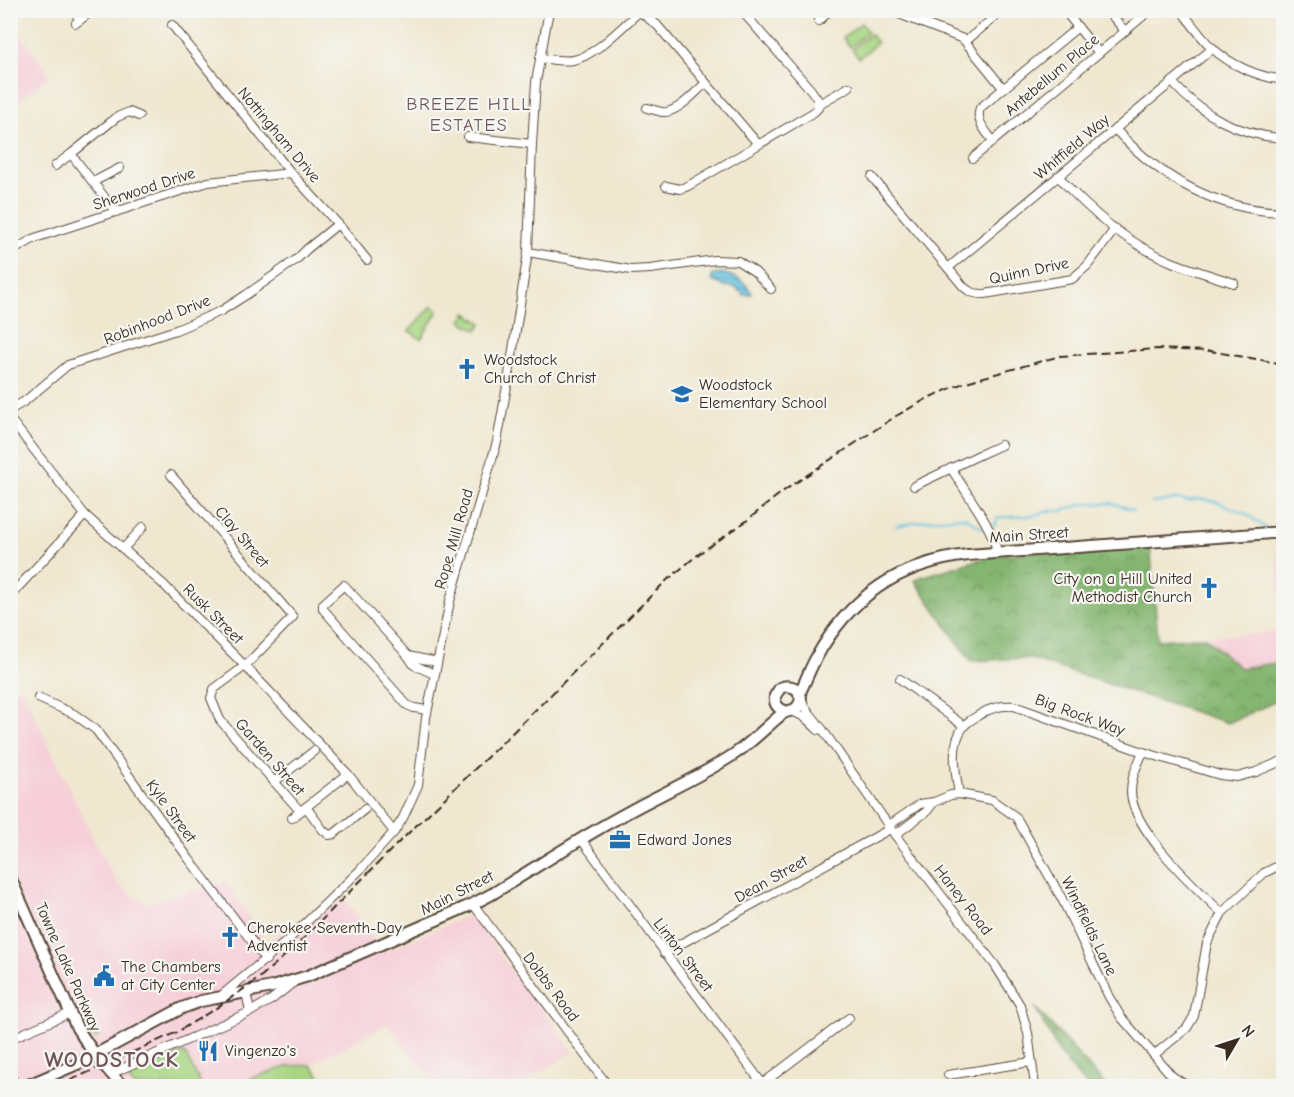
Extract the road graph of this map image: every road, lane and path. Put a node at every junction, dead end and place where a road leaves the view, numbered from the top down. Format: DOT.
graph roads {
  1 [pos="73,10"];
  2 [pos="549,10"];
  3 [pos="741,10"];
  4 [pos="830,10"];
  5 [pos="888,10"];
  6 [pos="918,10"];
  7 [pos="1003,10"];
  8 [pos="1064,10"];
  9 [pos="1107,10"];
  10 [pos="1181,10"];
  11 [pos="1272,10"];
  12 [pos="640,11"];
  13 [pos="1149,12"];
  14 [pos="90,13"];
  15 [pos="1284,16"];
  16 [pos="914,20"];
  17 [pos="819,21"];
  18 [pos="171,25"];
  19 [pos="1078,27"];
  20 [pos="1125,32"];
  21 [pos="966,41"];
  22 [pos="1213,48"];
  23 [pos="1099,53"];
  24 [pos="540,58"];
  25 [pos="1284,80"];
  26 [pos="706,82"];
  27 [pos="1172,82"];
  28 [pos="849,87"];
  29 [pos="1003,88"];
  30 [pos="819,104"];
  31 [pos="647,108"];
  32 [pos="139,117"];
  33 [pos="1115,129"];
  34 [pos="468,137"];
  35 [pos="1284,138"];
  36 [pos="993,141"];
  37 [pos="532,144"];
  38 [pos="758,144"];
  39 [pos="71,154"];
  40 [pos="973,158"];
  41 [pos="55,166"];
  42 [pos="120,168"];
  43 [pos="291,172"];
  44 [pos="1058,176"];
  45 [pos="872,177"];
  46 [pos="93,182"];
  47 [pos="666,186"];
  48 [pos="116,212"];
  49 [pos="1284,212"];
  50 [pos="338,224"];
  51 [pos="1115,230"];
  52 [pos="10,252"];
  53 [pos="528,252"];
  54 [pos="368,260"];
  55 [pos="948,268"];
  56 [pos="1234,283"];
  57 [pos="771,289"];
  58 [pos="10,410"];
  59 [pos="10,419"];
  60 [pos="1001,445"];
  61 [pos="951,468"];
  62 [pos="171,475"];
  63 [pos="914,486"];
  64 [pos="85,515"];
  65 [pos="143,527"];
  66 [pos="1284,532"];
  67 [pos="123,549"];
  68 [pos="997,552"];
  69 [pos="10,596"];
  70 [pos="408,656"];
  71 [pos="816,658"];
  72 [pos="437,662"];
  73 [pos="245,666"];
  74 [pos="434,674"];
  75 [pos="900,679"];
  76 [pos="787,685"];
  77 [pos="800,696"];
  78 [pos="38,698"];
  79 [pos="774,698"];
  80 [pos="427,710"];
  81 [pos="788,711"];
  82 [pos="964,726"];
  83 [pos="753,739"];
  84 [pos="833,746"];
  85 [pos="314,751"];
  86 [pos="1143,752"];
  87 [pos="1284,760"];
  88 [pos="348,774"];
  89 [pos="274,782"];
  90 [pos="959,794"];
  91 [pos="303,809"];
  92 [pos="365,809"];
  93 [pos="292,818"];
  94 [pos="891,830"];
  95 [pos="394,831"];
  96 [pos="581,839"];
  97 [pos="1284,863"];
  98 [pos="10,877"];
  99 [pos="473,904"];
  100 [pos="1222,913"];
  101 [pos="664,953"];
  102 [pos="266,960"];
  103 [pos="296,980"];
  104 [pos="246,992"];
  105 [pos="221,996"];
  106 [pos="250,1012"];
  107 [pos="70,1013"];
  108 [pos="849,1018"];
  109 [pos="10,1039"];
  110 [pos="95,1055"];
  111 [pos="1154,1055"];
  112 [pos="1031,1062"];
  113 [pos="10,1074"];
  114 [pos="113,1075"];
  115 [pos="948,1075"];
  116 [pos="763,1085"];
  117 [pos="16,1086"];
  118 [pos="26,1086"];
  119 [pos="122,1086"];
  120 [pos="608,1086"];
  121 [pos="1035,1086"];
  122 [pos="1187,1086"];
  1 -- 14 [label="street"];
  2 -- 24 [label="street, Rope Mill Road"];
  3 -- 30 [label="street"];
  4 -- 17 [label="street"];
  5 -- 16 [label="street"];
  6 -- 16 [label="street"];
  7 -- 21 [label="street"];
  8 -- 19 [label="street"];
  9 -- 20 [label="street"];
  10 -- 22 [label="street"];
  11 -- 15 [label="street"];
  12 -- 24 [label="street"];
  12 -- 26 [label="street"];
  13 -- 20 [label="street, Antebellum Place"];
  16 -- 21 [label="street"];
  18 -- 43 [label="street, Nottingham Drive"];
  19 -- 23 [label="street"];
  19 -- 29 [label="street"];
  20 -- 23 [label="street, Antebellum Place"];
  21 -- 29 [label="street"];
  22 -- 25 [label="street"];
  22 -- 27 [label="street, Whitfield Way"];
  23 -- 36 [label="street, Antebellum Place"];
  24 -- 37 [label="street, Rope Mill Road"];
  26 -- 31 [label="street"];
  26 -- 38 [label="street"];
  27 -- 33 [label="street, Whitfield Way"];
  27 -- 35 [label="street"];
  28 -- 30 [label="street"];
  29 -- 36 [label="street"];
  30 -- 38 [label="street"];
  32 -- 39 [label="street"];
  33 -- 44 [label="street, Whitfield Way"];
  33 -- 49 [label="street"];
  34 -- 37 [label="street"];
  36 -- 40 [label="street, Antebellum Place"];
  37 -- 53 [label="street, Rope Mill Road"];
  38 -- 47 [label="street"];
  39 -- 41 [label="street"];
  39 -- 46 [label="street"];
  42 -- 46 [label="street"];
  43 -- 48 [label="street, Sherwood Drive"];
  43 -- 50 [label="street, Nottingham Drive"];
  44 -- 51 [label="street"];
  44 -- 55 [label="street, Whitfield Way"];
  45 -- 55 [label="street, Quinn Drive"];
  46 -- 48 [label="street"];
  48 -- 52 [label="street, Sherwood Drive"];
  50 -- 54 [label="street, Nottingham Drive"];
  50 -- 58 [label="street, Robinhood Drive"];
  51 -- 55 [label="street, Quinn Drive"];
  51 -- 56 [label="street"];
  53 -- 57 [label="street"];
  53 -- 72 [label="street, Rope Mill Road"];
  59 -- 64 [label="street, Rusk Street"];
  60 -- 61 [label="street"];
  61 -- 63 [label="street"];
  61 -- 68 [label="street"];
  62 -- 73 [label="street, Clay Street"];
  64 -- 67 [label="street, Rusk Street"];
  64 -- 69 [label="street"];
  65 -- 67 [label="street"];
  66 -- 68 [label="main road, Main Street"];
  67 -- 73 [label="street, Rusk Street"];
  68 -- 71 [label="main road, Main Street"];
  70 -- 72 [label="street"];
  70 -- 74 [label="street"];
  70 -- 80 [label="street"];
  71 -- 76 [label="main road, Main Street"];
  71 -- 77 [label="main road, Main Street"];
  72 -- 74 [label="street, Rope Mill Road"];
  73 -- 88 [label="street, Rusk Street"];
  73 -- 89 [label="street, Garden Street"];
  74 -- 80 [label="street, Rope Mill Road"];
  75 -- 82 [label="street"];
  76 -- 77 [label="main road"];
  76 -- 79 [label="main road, Main Street"];
  77 -- 81 [label="main road, Main Street"];
  77 -- 84 [label="street, Haney Road"];
  78 -- 102 [label="street, Kyle Street"];
  79 -- 81 [label="main road"];
  79 -- 83 [label="main road, Main Street"];
  80 -- 95 [label="street, Rope Mill Road"];
  81 -- 83 [label="main road, Main Street"];
  81 -- 84 [label="street, Haney Road"];
  82 -- 86 [label="street, Big Rock Way"];
  82 -- 90 [label="street"];
  83 -- 96 [label="main road, Main Street"];
  84 -- 94 [label="street, Haney Road"];
  85 -- 89 [label="street"];
  86 -- 87 [label="street, Big Rock Way"];
  86 -- 100 [label="street"];
  88 -- 91 [label="street"];
  88 -- 95 [label="street, Rusk Street"];
  89 -- 91 [label="street, Garden Street"];
  90 -- 94 [label="street"];
  90 -- 111 [label="street, Windfields Lane"];
  91 -- 92 [label="street, Garden Street"];
  91 -- 93 [label="street"];
  94 -- 101 [label="street, Dean Street"];
  94 -- 112 [label="street, Haney Road"];
  95 -- 102 [label="street, Rope Mill Road"];
  96 -- 99 [label="main road, Main Street"];
  96 -- 101 [label="street, Linton Street"];
  97 -- 100 [label="street"];
  98 -- 107 [label="main road, Towne Lake Parkway"];
  99 -- 103 [label="main road, Main Street"];
  99 -- 120 [label="street, Dobbs Road"];
  100 -- 111 [label="street"];
  101 -- 116 [label="street, Linton Street"];
  102 -- 105 [label="street, Rope Mill Road"];
  103 -- 104 [label="main road, Main Street"];
  103 -- 106 [label="street"];
  104 -- 105 [label="main road, Main Street"];
  104 -- 106 [label="street"];
  105 -- 110 [label="main road, Main Street"];
  106 -- 114 [label="street"];
  107 -- 109 [label="street"];
  107 -- 110 [label="main road, Towne Lake Parkway"];
  108 -- 116 [label="street"];
  110 -- 114 [label="main road, Towne Lake Parkway"];
  110 -- 118 [label="main road, Main Street"];
  111 -- 122 [label="street, Windfields Lane"];
  112 -- 115 [label="street"];
  112 -- 121 [label="street, Haney Road"];
  113 -- 117 [label="street"];
  114 -- 119 [label="main road, Towne Lake Parkway"];
}
